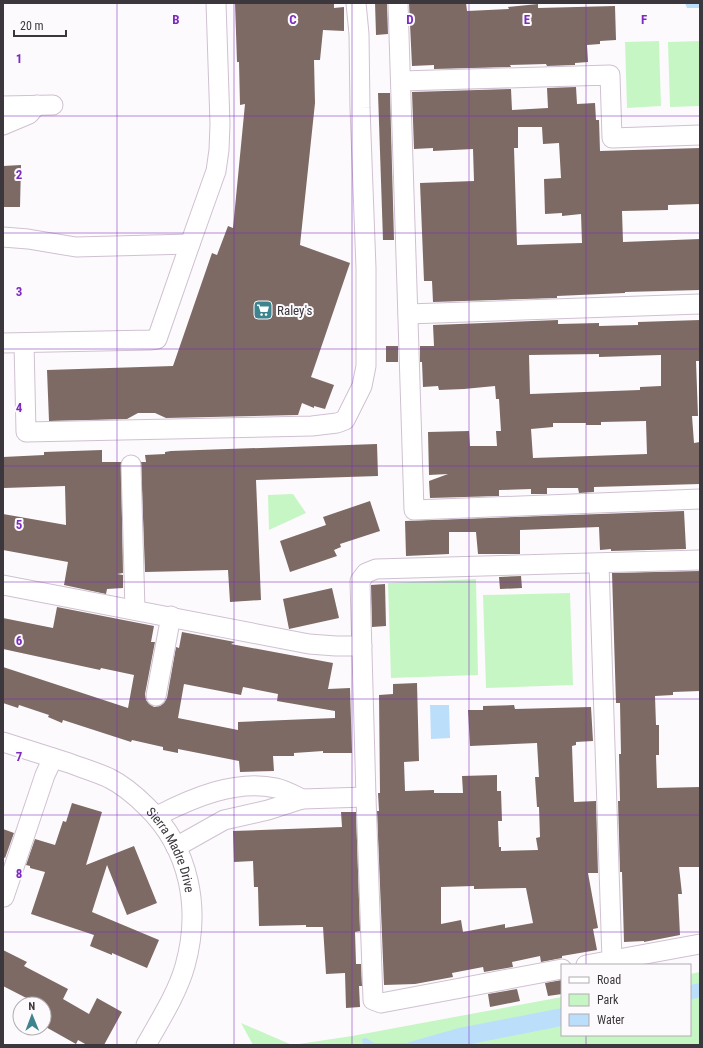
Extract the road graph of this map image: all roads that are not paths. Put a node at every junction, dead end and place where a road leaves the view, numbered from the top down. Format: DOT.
graph roads {
  1 [pos="216,3"];
  2 [pos="356,3"];
  3 [pos="398,3"];
  4 [pos="400,81"];
  5 [pos="3,106"];
  6 [pos="3,125"];
  7 [pos="700,135"];
  8 [pos="3,237"];
  9 [pos="190,244"];
  10 [pos="700,304"];
  11 [pos="408,314"];
  12 [pos="3,343"];
  13 [pos="24,343"];
  14 [pos="131,465"];
  15 [pos="700,499"];
  16 [pos="700,560"];
  17 [pos="599,564"];
  18 [pos="3,585"];
  19 [pos="135,610"];
  20 [pos="171,616"];
  21 [pos="362,646"];
  22 [pos="156,696"];
  23 [pos="3,742"];
  24 [pos="52,758"];
  25 [pos="366,798"];
  26 [pos="302,799"];
  27 [pos="157,816"];
  28 [pos="176,847"];
  29 [pos="4,897"];
  30 [pos="700,944"];
  31 [pos="612,960"];
  32 [pos="591,964"];
  33 [pos="561,970"];
  34 [pos="146,1045"];
  1 -- 9 [label="street"];
  2 -- 13 [label="street"];
  3 -- 4 [label="street"];
  4 -- 7 [label="street"];
  4 -- 11 [label="street"];
  5 -- 6 [label="street"];
  8 -- 9 [label="street"];
  9 -- 13 [label="street"];
  10 -- 11 [label="street"];
  11 -- 15 [label="street"];
  12 -- 13 [label="street"];
  14 -- 19 [label="street"];
  16 -- 17 [label="street"];
  17 -- 21 [label="street"];
  17 -- 31 [label="street"];
  18 -- 19 [label="street"];
  19 -- 20 [label="street"];
  20 -- 21 [label="street"];
  20 -- 22 [label="street"];
  21 -- 25 [label="street"];
  23 -- 24 [label="street, Sierra Madre Drive"];
  24 -- 27 [label="street, Sierra Madre Drive"];
  24 -- 29 [label="street"];
  25 -- 26 [label="street"];
  25 -- 33 [label="street"];
  26 -- 27 [label="street"];
  26 -- 28 [label="street"];
  27 -- 28 [label="street, Sierra Madre Drive"];
  28 -- 34 [label="street, Sierra Madre Drive"];
  30 -- 31 [label="street"];
  31 -- 32 [label="street"];
}
